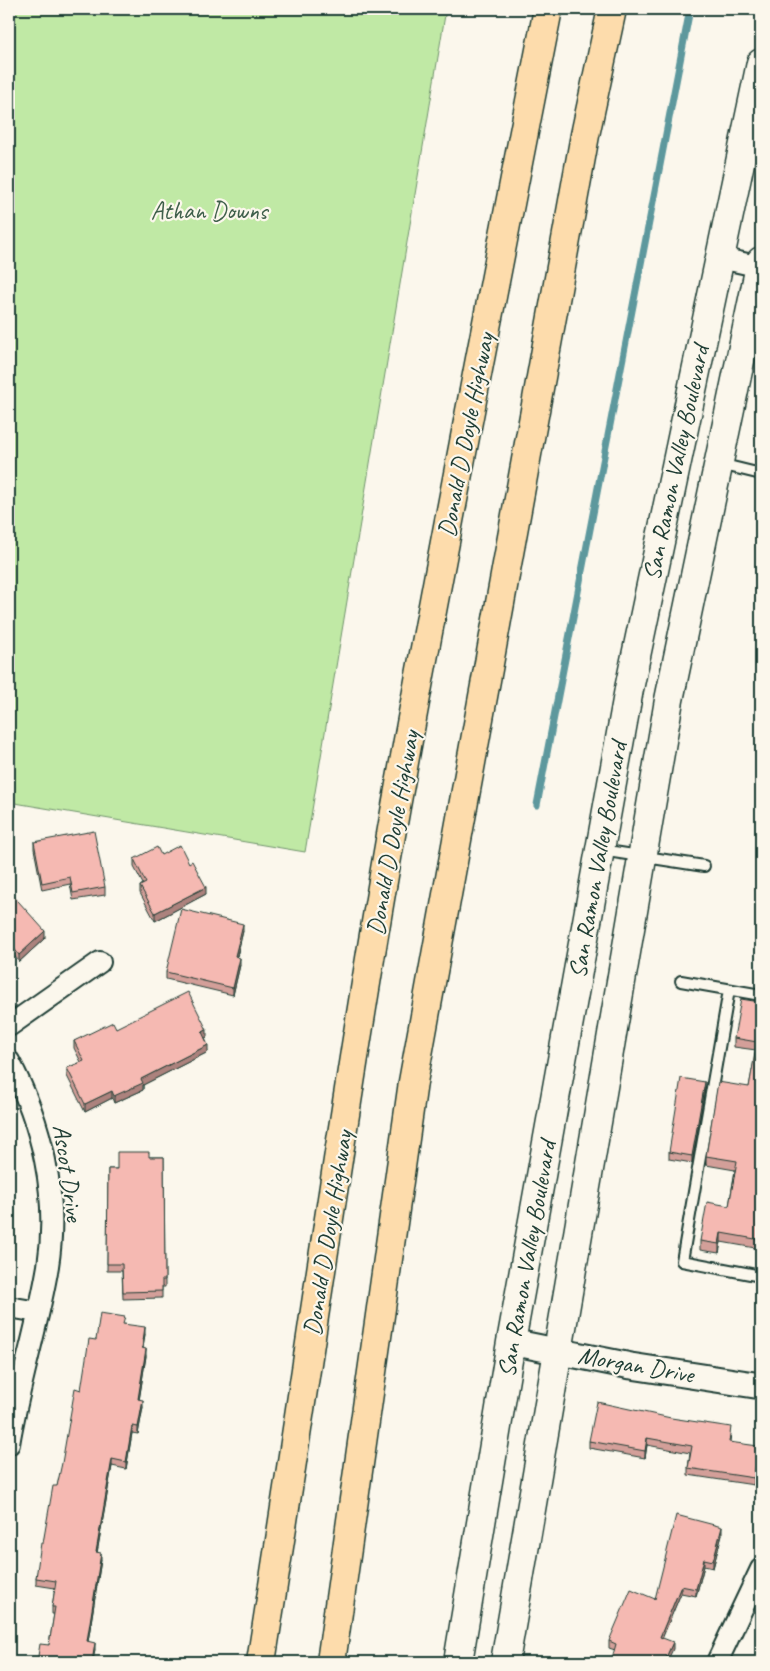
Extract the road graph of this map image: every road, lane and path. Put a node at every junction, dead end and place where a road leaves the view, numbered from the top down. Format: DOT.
graph roads {
  1 [pos="548,9"];
  2 [pos="612,9"];
  3 [pos="761,63"];
  4 [pos="720,258"];
  5 [pos="761,265"];
  6 [pos="719,464"];
  7 [pos="761,474"];
  8 [pos="600,850"];
  9 [pos="642,858"];
  10 [pos="704,866"];
  11 [pos="100,962"];
  12 [pos="681,981"];
  13 [pos="729,990"];
  14 [pos="761,995"];
  15 [pos="9,1026"];
  16 [pos="9,1061"];
  17 [pos="761,1276"];
  18 [pos="9,1307"];
  19 [pos="38,1312"];
  20 [pos="511,1342"];
  21 [pos="557,1350"];
  22 [pos="761,1386"];
  23 [pos="9,1444"];
  24 [pos="761,1569"];
  25 [pos="261,1662"];
  26 [pos="331,1662"];
  27 [pos="458,1662"];
  28 [pos="505,1662"];
  29 [pos="717,1662"];
  1 -- 25 [label="highway, Donald D Doyle Highway"];
  2 -- 26 [label="highway"];
  3 -- 4 [label="main road, San Ramon Valley Boulevard"];
  4 -- 5 [label="street"];
  4 -- 8 [label="main road, San Ramon Valley Boulevard"];
  5 -- 6 [label="main road, San Ramon Valley Boulevard"];
  6 -- 7 [label="lane"];
  6 -- 9 [label="main road, San Ramon Valley Boulevard"];
  8 -- 9 [label="lane"];
  8 -- 20 [label="main road, San Ramon Valley Boulevard"];
  9 -- 10 [label="lane"];
  9 -- 21 [label="main road, San Ramon Valley Boulevard"];
  11 -- 15 [label="street"];
  12 -- 13 [label="lane"];
  13 -- 14 [label="lane"];
  13 -- 17 [label="lane"];
  16 -- 19 [label="street, Ascot Drive"];
  18 -- 19 [label="street"];
  19 -- 23 [label="street, Ascot Drive"];
  20 -- 21 [label="street, Morgan Drive"];
  20 -- 27 [label="main road, San Ramon Valley Boulevard"];
  21 -- 22 [label="street, Morgan Drive"];
  21 -- 28 [label="main road, San Ramon Valley Boulevard"];
  24 -- 29 [label="street"];
}
